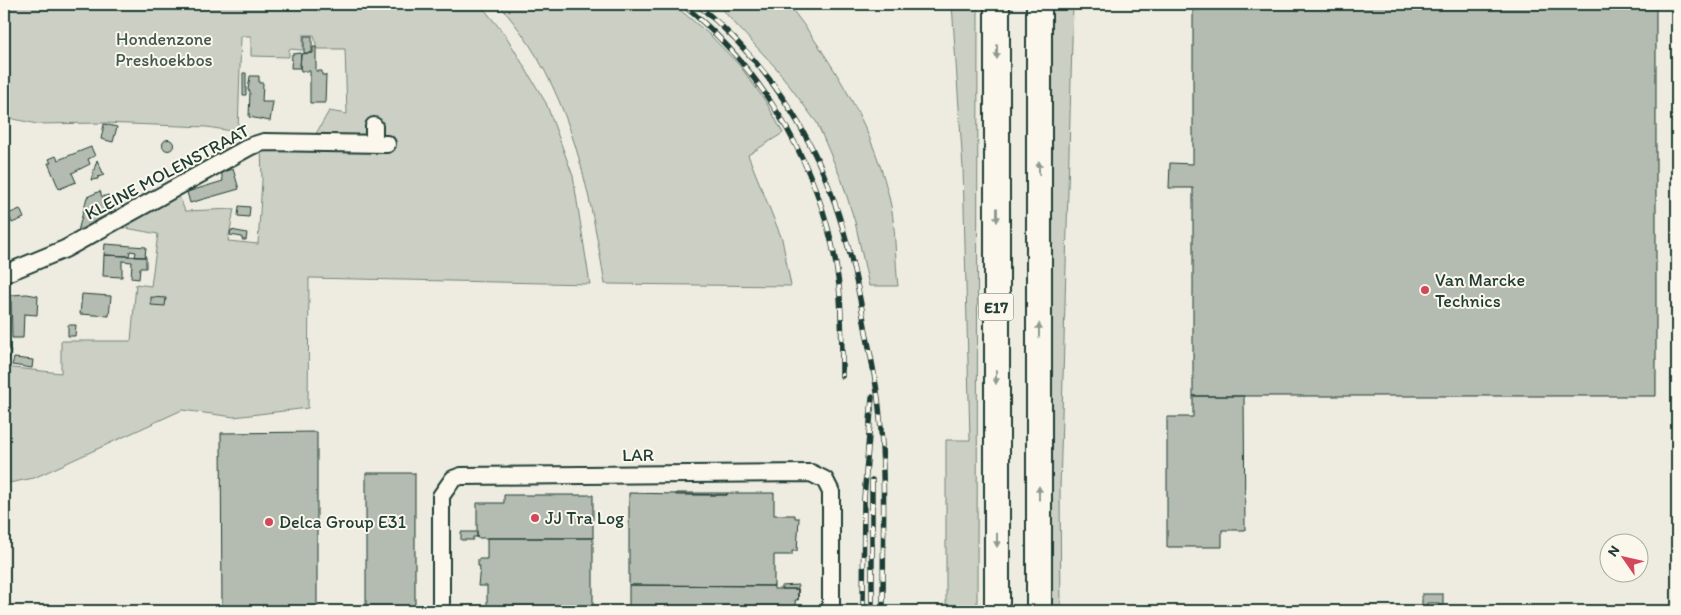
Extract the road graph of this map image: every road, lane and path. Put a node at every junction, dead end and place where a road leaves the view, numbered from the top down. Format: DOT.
graph roads {
  1 [pos="997,4"];
  2 [pos="1039,4"];
  3 [pos="374,126"];
  4 [pos="4,274"];
  5 [pos="441,611"];
  6 [pos="831,611"];
  7 [pos="997,611"];
  8 [pos="1039,611"];
  1 -- 7 [label="highway, E17, one-way"];
  8 -- 2 [label="highway, E17, one-way"];
  3 -- 4 [label="street, KLEINE MOLENSTRAAT"];
  5 -- 6 [label="street, LAR"];
}
